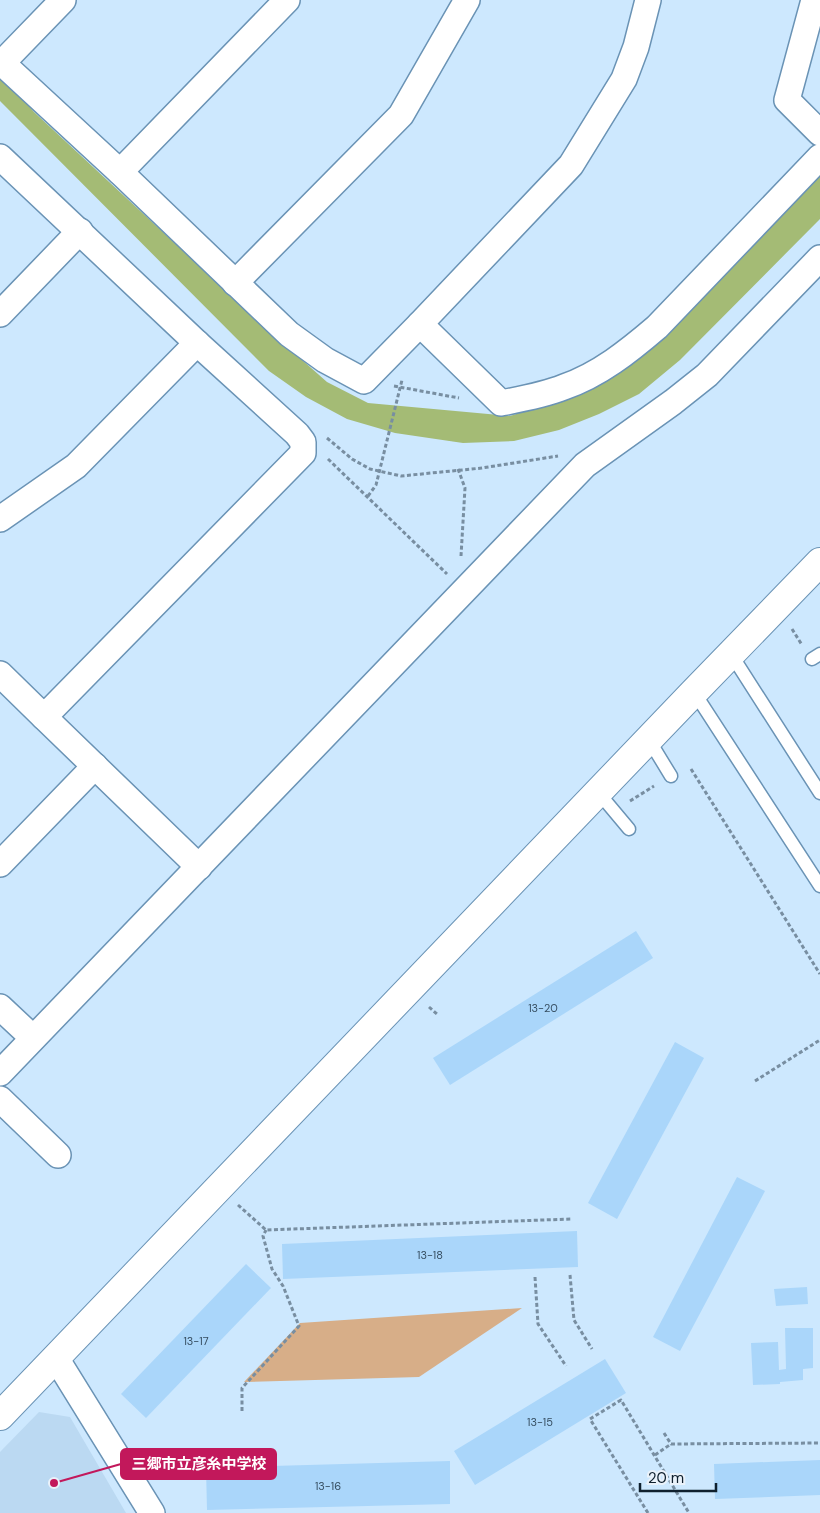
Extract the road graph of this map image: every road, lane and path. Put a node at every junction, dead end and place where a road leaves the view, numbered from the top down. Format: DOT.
graph roads {
  1 [pos="63,0"];
  2 [pos="287,0"];
  3 [pos="467,0"];
  4 [pos="648,0"];
  5 [pos="814,0"];
  6 [pos="820,133"];
  7 [pos="0,157"];
  8 [pos="820,157"];
  9 [pos="120,172"];
  10 [pos="80,231"];
  11 [pos="820,258"];
  12 [pos="235,283"];
  13 [pos="0,314"];
  14 [pos="420,324"];
  15 [pos="197,343"];
  16 [pos="403,374"];
  17 [pos="393,386"];
  18 [pos="401,387"];
  19 [pos="483,387"];
  20 [pos="302,442"];
  21 [pos="585,465"];
  22 [pos="458,470"];
  23 [pos="379,471"];
  24 [pos="368,496"];
  25 [pos="0,519"];
  26 [pos="461,560"];
  27 [pos="820,562"];
  28 [pos="464,590"];
  29 [pos="778,606"];
  30 [pos="731,654"];
  31 [pos="816,657"];
  32 [pos="0,674"];
  33 [pos="694,692"];
  34 [pos="44,717"];
  35 [pos="649,740"];
  36 [pos="95,766"];
  37 [pos="689,768"];
  38 [pos="670,776"];
  39 [pos="658,784"];
  40 [pos="820,793"];
  41 [pos="606,801"];
  42 [pos="629,829"];
  43 [pos="0,864"];
  44 [pos="199,867"];
  45 [pos="820,886"];
  46 [pos="820,974"];
  47 [pos="427,1005"];
  48 [pos="0,1006"];
  49 [pos="438,1015"];
  50 [pos="33,1038"];
  51 [pos="820,1040"];
  52 [pos="0,1073"];
  53 [pos="755,1081"];
  54 [pos="0,1098"];
  55 [pos="58,1155"];
  56 [pos="236,1203"];
  57 [pos="571,1219"];
  58 [pos="266,1230"];
  59 [pos="570,1275"];
  60 [pos="535,1277"];
  61 [pos="592,1349"];
  62 [pos="56,1358"];
  63 [pos="566,1366"];
  64 [pos="242,1411"];
  65 [pos="0,1416"];
  66 [pos="664,1433"];
  67 [pos="820,1443"];
  68 [pos="671,1444"];
  69 [pos="655,1455"];
  70 [pos="152,1513"];
  71 [pos="648,1513"];
  72 [pos="689,1513"];
  1 -- 9 [label="street"];
  2 -- 9 [label="street"];
  3 -- 12 [label="street"];
  4 -- 14 [label="street"];
  5 -- 6 [label="street"];
  7 -- 10 [label="street"];
  8 -- 19 [label="street"];
  9 -- 12 [label="street"];
  10 -- 13 [label="street"];
  10 -- 15 [label="street"];
  11 -- 21 [label="street"];
  12 -- 14 [label="street"];
  14 -- 19 [label="street"];
  15 -- 20 [label="street"];
  15 -- 25 [label="street"];
  16 -- 18 [label="path"];
  17 -- 18 [label="path"];
  18 -- 19 [label="path"];
  18 -- 23 [label="path"];
  20 -- 23 [label="path"];
  20 -- 24 [label="path"];
  20 -- 34 [label="street"];
  21 -- 22 [label="path"];
  21 -- 28 [label="street"];
  22 -- 23 [label="path"];
  22 -- 26 [label="path"];
  23 -- 24 [label="path"];
  24 -- 28 [label="path"];
  27 -- 29 [label="street"];
  28 -- 44 [label="street"];
  29 -- 30 [label="street"];
  29 -- 31 [label="path"];
  30 -- 33 [label="street"];
  30 -- 40 [label="lane"];
  32 -- 34 [label="street"];
  33 -- 35 [label="street"];
  33 -- 45 [label="lane"];
  34 -- 36 [label="street"];
  35 -- 38 [label="lane"];
  35 -- 41 [label="street"];
  36 -- 43 [label="street"];
  36 -- 44 [label="street"];
  37 -- 46 [label="path"];
  39 -- 41 [label="path"];
  41 -- 42 [label="lane"];
  41 -- 62 [label="street"];
  44 -- 50 [label="street"];
  47 -- 49 [label="path"];
  48 -- 50 [label="street"];
  50 -- 52 [label="street"];
  51 -- 53 [label="path"];
  54 -- 55 [label="street"];
  56 -- 58 [label="path"];
  57 -- 58 [label="path"];
  58 -- 64 [label="path"];
  59 -- 61 [label="path"];
  60 -- 63 [label="path"];
  62 -- 65 [label="street"];
  62 -- 70 [label="street"];
  66 -- 68 [label="path"];
  67 -- 68 [label="path"];
  68 -- 69 [label="path"];
  69 -- 71 [label="path"];
  69 -- 72 [label="path"];
}
